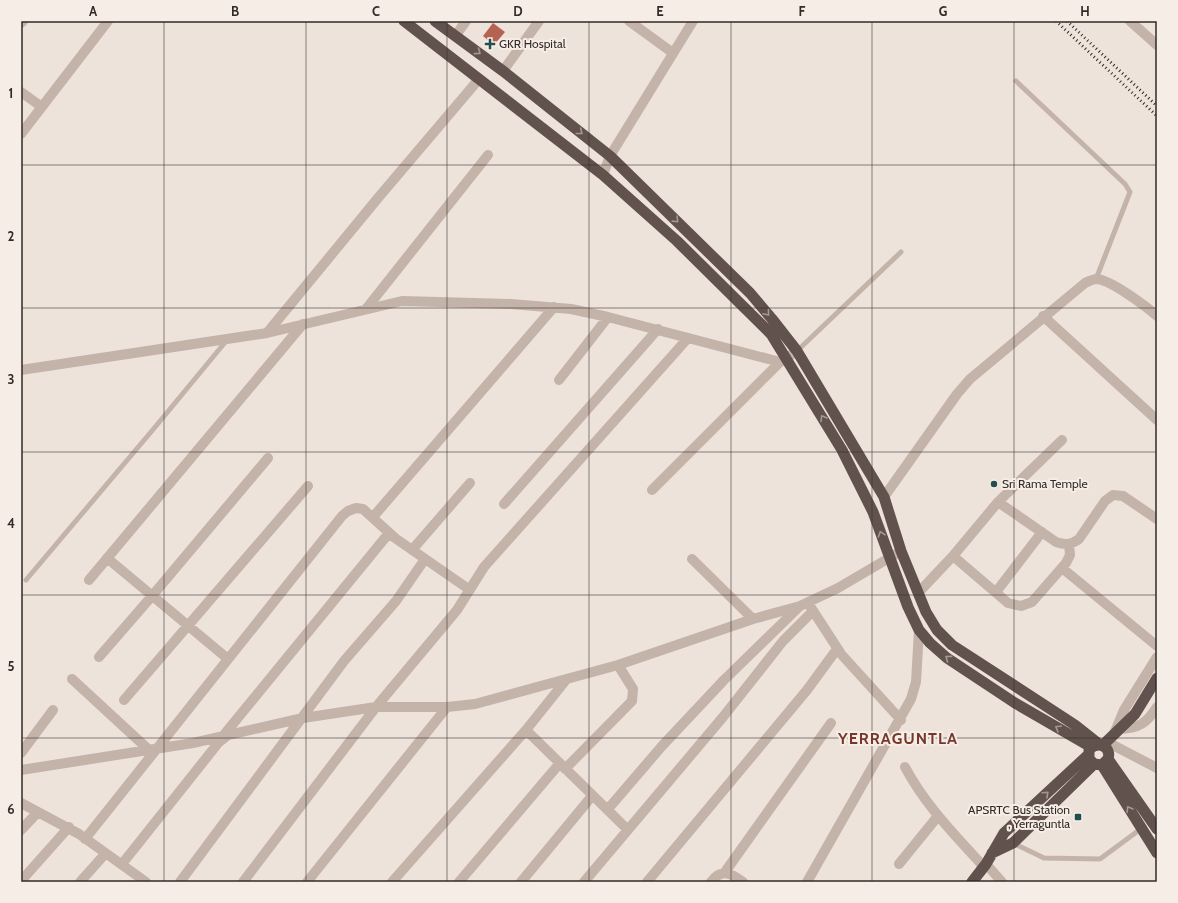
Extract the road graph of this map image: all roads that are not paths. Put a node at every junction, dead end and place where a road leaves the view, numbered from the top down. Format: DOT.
graph roads {
  1 [pos="108,21"];
  2 [pos="406,21"];
  3 [pos="435,21"];
  4 [pos="466,21"];
  5 [pos="539,21"];
  6 [pos="629,21"];
  7 [pos="693,21"];
  8 [pos="1130,21"];
  9 [pos="456,35"];
  10 [pos="1157,45"];
  11 [pos="672,53"];
  12 [pos="503,71"];
  13 [pos="479,79"];
  14 [pos="1016,81"];
  15 [pos="21,92"];
  16 [pos="42,107"];
  17 [pos="21,134"];
  18 [pos="488,155"];
  19 [pos="610,156"];
  20 [pos="603,175"];
  21 [pos="901,252"];
  22 [pos="1096,279"];
  23 [pos="554,307"];
  24 [pos="366,309"];
  25 [pos="1043,316"];
  26 [pos="1157,316"];
  27 [pos="608,317"];
  28 [pos="303,324"];
  29 [pos="658,330"];
  30 [pos="267,333"];
  31 [pos="688,338"];
  32 [pos="227,339"];
  33 [pos="797,351"];
  34 [pos="784,361"];
  35 [pos="21,370"];
  36 [pos="559,380"];
  37 [pos="1157,420"];
  38 [pos="1062,440"];
  39 [pos="268,458"];
  40 [pos="470,483"];
  41 [pos="308,486"];
  42 [pos="652,490"];
  43 [pos="884,497"];
  44 [pos="998,502"];
  45 [pos="504,504"];
  46 [pos="373,517"];
  47 [pos="1157,519"];
  48 [pos="1042,532"];
  49 [pos="389,533"];
  50 [pos="1069,544"];
  51 [pos="412,550"];
  52 [pos="901,551"];
  53 [pos="952,556"];
  54 [pos="107,558"];
  55 [pos="889,558"];
  56 [pos="425,559"];
  57 [pos="692,559"];
  58 [pos="1062,568"];
  59 [pos="26,580"];
  60 [pos="89,580"];
  61 [pos="470,590"];
  62 [pos="996,592"];
  63 [pos="918,593"];
  64 [pos="152,596"];
  65 [pos="807,607"];
  66 [pos="753,619"];
  67 [pos="187,625"];
  68 [pos="919,630"];
  69 [pos="1157,646"];
  70 [pos="837,649"];
  71 [pos="99,657"];
  72 [pos="1157,657"];
  73 [pos="228,659"];
  74 [pos="618,665"];
  75 [pos="1157,678"];
  76 [pos="72,679"];
  77 [pos="566,680"];
  78 [pos="124,700"];
  79 [pos="376,707"];
  80 [pos="447,707"];
  81 [pos="1157,707"];
  82 [pos="53,710"];
  83 [pos="303,718"];
  84 [pos="901,720"];
  85 [pos="831,723"];
  86 [pos="526,730"];
  87 [pos="226,735"];
  88 [pos="1103,743"];
  89 [pos="154,749"];
  90 [pos="21,753"];
  91 [pos="1102,763"];
  92 [pos="563,766"];
  93 [pos="905,767"];
  94 [pos="1157,768"];
  95 [pos="21,770"];
  96 [pos="592,796"];
  97 [pos="21,803"];
  98 [pos="608,809"];
  99 [pos="38,812"];
  100 [pos="938,816"];
  101 [pos="1155,826"];
  102 [pos="69,827"];
  103 [pos="628,829"];
  104 [pos="1141,829"];
  105 [pos="21,830"];
  106 [pos="85,838"];
  107 [pos="1013,843"];
  108 [pos="992,853"];
  109 [pos="1157,853"];
  110 [pos="105,854"];
  111 [pos="122,864"];
  112 [pos="899,864"];
  113 [pos="985,865"];
  114 [pos="725,872"];
  115 [pos="21,881"];
  116 [pos="80,882"];
  117 [pos="146,882"];
  118 [pos="180,882"];
  119 [pos="243,882"];
  120 [pos="307,882"];
  121 [pos="392,882"];
  122 [pos="458,882"];
  123 [pos="521,882"];
  124 [pos="584,882"];
  125 [pos="647,882"];
  126 [pos="711,882"];
  127 [pos="743,882"];
  128 [pos="807,882"];
  129 [pos="972,882"];
  130 [pos="1002,882"];
  1 -- 16 [label="street"];
  2 -- 13 [label="highway"];
  3 -- 9 [label="highway"];
  4 -- 9 [label="street"];
  5 -- 12 [label="street"];
  6 -- 11 [label="street"];
  7 -- 11 [label="street"];
  8 -- 10 [label="street"];
  9 -- 12 [label="highway, one-way"];
  11 -- 19 [label="street"];
  12 -- 19 [label="highway, one-way"];
  13 -- 20 [label="highway"];
  13 -- 30 [label="street"];
  14 -- 22 [label="lane"];
  15 -- 16 [label="street"];
  16 -- 17 [label="street"];
  18 -- 24 [label="street"];
  19 -- 20 [label="street"];
  19 -- 33 [label="highway, one-way"];
  20 -- 34 [label="highway"];
  21 -- 33 [label="lane"];
  22 -- 25 [label="street"];
  22 -- 26 [label="street"];
  23 -- 24 [label="street"];
  23 -- 27 [label="street"];
  23 -- 46 [label="street"];
  24 -- 28 [label="street"];
  25 -- 37 [label="street"];
  25 -- 43 [label="street"];
  27 -- 29 [label="street"];
  27 -- 36 [label="street"];
  28 -- 30 [label="street"];
  28 -- 54 [label="street"];
  29 -- 31 [label="street"];
  29 -- 45 [label="street"];
  30 -- 32 [label="street"];
  31 -- 34 [label="street"];
  31 -- 61 [label="street"];
  32 -- 35 [label="street"];
  32 -- 59 [label="lane"];
  33 -- 34 [label="street"];
  33 -- 43 [label="highway"];
  34 -- 42 [label="street"];
  55 -- 34 [label="highway, one-way"];
  38 -- 44 [label="street"];
  39 -- 64 [label="street"];
  40 -- 51 [label="street"];
  41 -- 67 [label="street"];
  43 -- 52 [label="highway"];
  44 -- 48 [label="street"];
  44 -- 53 [label="street"];
  46 -- 49 [label="street"];
  46 -- 73 [label="street"];
  47 -- 50 [label="street"];
  48 -- 50 [label="street"];
  48 -- 62 [label="street"];
  49 -- 51 [label="street"];
  49 -- 87 [label="street"];
  50 -- 58 [label="street"];
  51 -- 56 [label="street"];
  52 -- 55 [label="street"];
  52 -- 63 [label="highway"];
  53 -- 62 [label="street"];
  53 -- 63 [label="street"];
  54 -- 60 [label="street"];
  54 -- 64 [label="street"];
  55 -- 65 [label="street"];
  55 -- 68 [label="highway"];
  56 -- 61 [label="street"];
  56 -- 83 [label="street"];
  57 -- 66 [label="street"];
  58 -- 62 [label="street"];
  58 -- 69 [label="street"];
  61 -- 79 [label="street"];
  63 -- 88 [label="highway"];
  64 -- 67 [label="street"];
  64 -- 71 [label="street"];
  65 -- 66 [label="street"];
  65 -- 70 [label="street"];
  65 -- 98 [label="street"];
  65 -- 103 [label="street"];
  66 -- 74 [label="street"];
  67 -- 73 [label="street"];
  67 -- 78 [label="street"];
  68 -- 84 [label="street"];
  88 -- 68 [label="highway, one-way"];
  70 -- 84 [label="street"];
  70 -- 125 [label="street"];
  72 -- 88 [label="street"];
  73 -- 89 [label="street"];
  74 -- 77 [label="street"];
  74 -- 92 [label="street"];
  75 -- 88 [label="highway"];
  76 -- 89 [label="street"];
  77 -- 80 [label="street"];
  77 -- 86 [label="street"];
  79 -- 80 [label="street"];
  79 -- 83 [label="street"];
  79 -- 119 [label="street"];
  80 -- 120 [label="street"];
  81 -- 88 [label="street"];
  82 -- 90 [label="street"];
  83 -- 87 [label="street"];
  83 -- 118 [label="street"];
  84 -- 128 [label="street"];
  85 -- 114 [label="street"];
  86 -- 92 [label="street"];
  86 -- 121 [label="street"];
  87 -- 89 [label="street"];
  87 -- 111 [label="street"];
  88 -- 91 [label="highway"];
  88 -- 91 [label="highway"];
  88 -- 94 [label="street"];
  108 -- 88 [label="highway, one-way"];
  89 -- 95 [label="street"];
  89 -- 106 [label="street"];
  91 -- 101 [label="highway"];
  104 -- 91 [label="highway, one-way"];
  91 -- 107 [label="highway"];
  92 -- 96 [label="street"];
  92 -- 122 [label="street"];
  93 -- 100 [label="street"];
  96 -- 98 [label="street"];
  96 -- 123 [label="street"];
  97 -- 99 [label="street"];
  98 -- 103 [label="street"];
  99 -- 102 [label="street"];
  99 -- 105 [label="street"];
  100 -- 112 [label="street"];
  100 -- 113 [label="street"];
  101 -- 104 [label="lane"];
  102 -- 106 [label="street"];
  102 -- 115 [label="street"];
  103 -- 124 [label="street"];
  104 -- 107 [label="lane"];
  104 -- 109 [label="highway"];
  106 -- 110 [label="street"];
  107 -- 108 [label="highway"];
  108 -- 113 [label="highway"];
  110 -- 111 [label="street"];
  110 -- 116 [label="street"];
  111 -- 117 [label="street"];
  113 -- 129 [label="highway"];
  113 -- 130 [label="street"];
  114 -- 126 [label="street"];
  114 -- 127 [label="street"];
}
